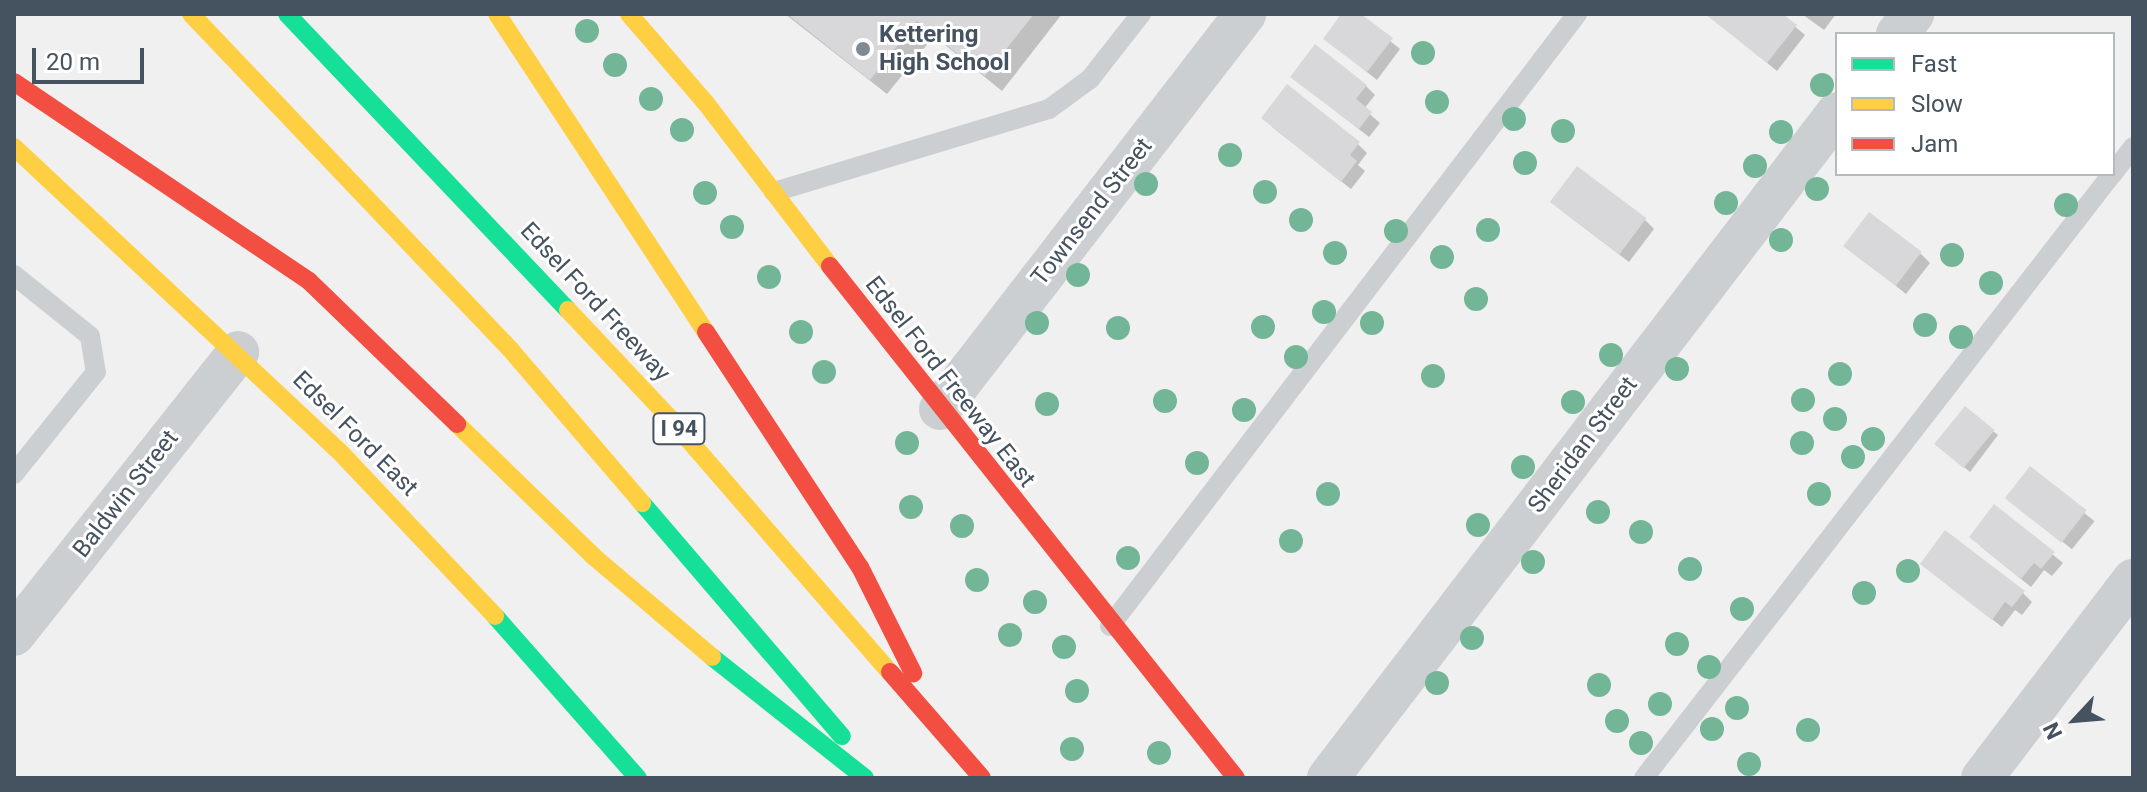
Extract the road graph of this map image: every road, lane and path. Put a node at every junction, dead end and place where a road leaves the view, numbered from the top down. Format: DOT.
graph roads {
  1 [pos="191,14"];
  2 [pos="287,14"];
  3 [pos="497,14"];
  4 [pos="629,14"];
  5 [pos="1141,14"];
  6 [pos="1245,14"];
  7 [pos="1577,14"];
  8 [pos="1913,14"];
  9 [pos="1899,32"];
  10 [pos="14,82"];
  11 [pos="1835,116"];
  12 [pos="14,147"];
  13 [pos="2133,147"];
  14 [pos="2115,170"];
  15 [pos="2111,176"];
  16 [pos="774,192"];
  17 [pos="14,275"];
  18 [pos="238,352"];
  19 [pos="940,409"];
  20 [pos="14,474"];
  21 [pos="2133,580"];
  22 [pos="1110,626"];
  23 [pos="14,635"];
  24 [pos="943,732"];
  25 [pos="638,778"];
  26 [pos="865,778"];
  27 [pos="877,778"];
  28 [pos="982,778"];
  29 [pos="1236,778"];
  30 [pos="1328,778"];
  31 [pos="1644,778"];
  32 [pos="1982,778"];
  1 -- 27 [label="main road"];
  2 -- 24 [label="main road, Edsel Ford Freeway / I 94"];
  3 -- 24 [label="main road"];
  4 -- 16 [label="main road, Edsel Ford Freeway East"];
  5 -- 16 [label="lane"];
  6 -- 19 [label="street, Townsend Street"];
  7 -- 22 [label="lane"];
  8 -- 9 [label="street"];
  10 -- 26 [label="main road"];
  11 -- 30 [label="street, Sheridan Street"];
  12 -- 18 [label="main road, Edsel Ford East"];
  13 -- 14 [label="lane"];
  15 -- 31 [label="lane"];
  16 -- 19 [label="main road, Edsel Ford Freeway East"];
  17 -- 20 [label="lane"];
  18 -- 23 [label="street, Baldwin Street"];
  18 -- 25 [label="main road, Edsel Ford East"];
  19 -- 22 [label="main road, Edsel Ford Freeway East"];
  21 -- 32 [label="street"];
  22 -- 29 [label="main road, Edsel Ford Freeway East"];
  24 -- 28 [label="main road, Edsel Ford Freeway / I 94"];
}
